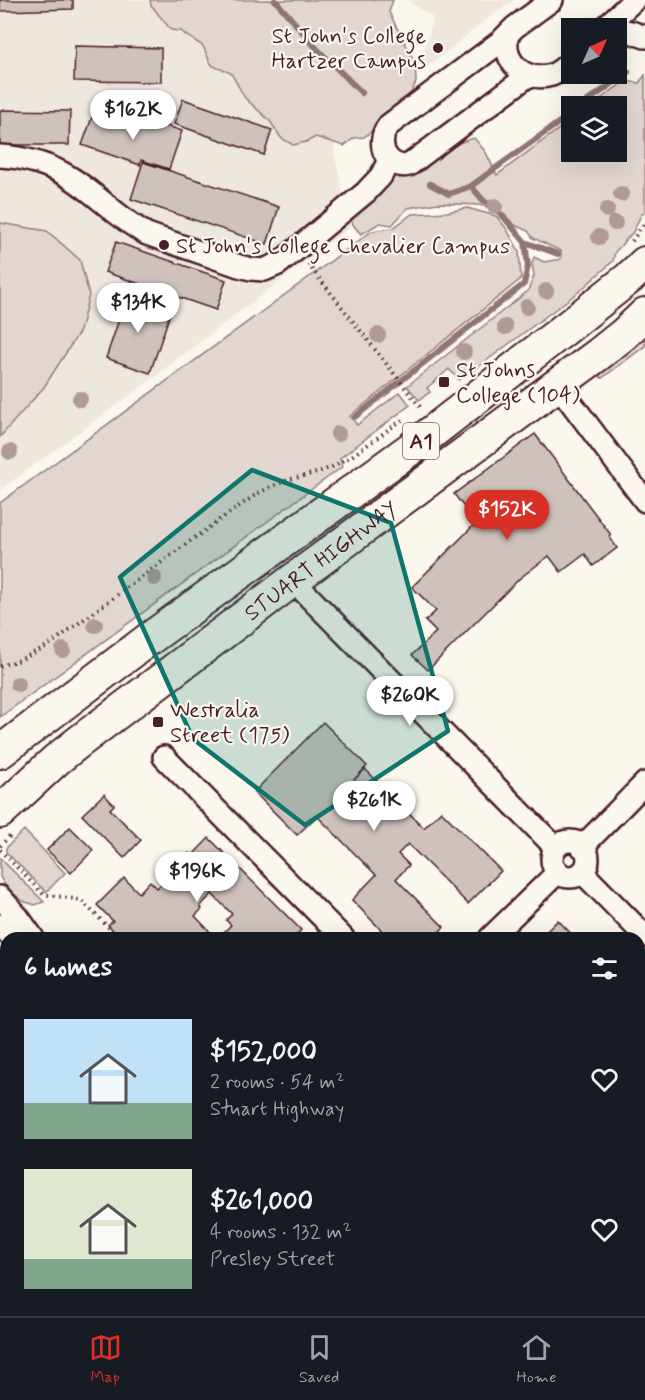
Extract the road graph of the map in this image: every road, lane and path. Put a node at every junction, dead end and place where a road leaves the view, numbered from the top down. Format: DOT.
graph roads {
  1 [pos="552,0"];
  2 [pos="634,0"];
  3 [pos="619,18"];
  4 [pos="627,31"];
  5 [pos="508,34"];
  6 [pos="645,37"];
  7 [pos="561,70"];
  8 [pos="529,75"];
  9 [pos="0,156"];
  10 [pos="389,160"];
  11 [pos="645,249"];
  12 [pos="287,257"];
  13 [pos="637,270"];
  14 [pos="645,314"];
  15 [pos="557,384"];
  16 [pos="428,403"];
  17 [pos="421,408"];
  18 [pos="414,413"];
  19 [pos="408,417"];
  20 [pos="645,501"];
  21 [pos="269,552"];
  22 [pos="293,579"];
  23 [pos="0,666"];
  24 [pos="0,752"];
  25 [pos="164,757"];
  26 [pos="645,783"];
  27 [pos="0,812"];
  28 [pos="582,847"];
  29 [pos="556,848"];
  30 [pos="0,850"];
  31 [pos="558,872"];
  32 [pos="582,872"];
  33 [pos="0,897"];
  34 [pos="29,932"];
  35 [pos="113,932"];
  36 [pos="337,932"];
  37 [pos="496,932"];
  38 [pos="641,932"];
  1 -- 5 [label="street"];
  2 -- 3 [label="street"];
  4 -- 6 [label="street"];
  5 -- 8 [label="street"];
  5 -- 10 [label="street"];
  7 -- 8 [label="street"];
  8 -- 10 [label="street"];
  9 -- 12 [label="street"];
  10 -- 12 [label="street"];
  11 -- 13 [label="street"];
  12 -- 17 [label="path"];
  13 -- 21 [label="highway, STUART HIGHWAY / A1"];
  14 -- 15 [label="highway, STUART HIGHWAY / A1"];
  15 -- 20 [label="street"];
  15 -- 22 [label="highway, STUART HIGHWAY / A1"];
  16 -- 17 [label="path"];
  17 -- 18 [label="path"];
  19 -- 23 [label="path"];
  21 -- 22 [label="highway"];
  21 -- 24 [label="highway, STUART HIGHWAY / A1"];
  22 -- 27 [label="highway, STUART HIGHWAY / A1"];
  22 -- 29 [label="street"];
  25 -- 36 [label="street"];
  26 -- 28 [label="street"];
  28 -- 29 [label="street"];
  28 -- 32 [label="street"];
  29 -- 31 [label="street"];
  30 -- 35 [label="path"];
  31 -- 32 [label="street"];
  31 -- 37 [label="street"];
  32 -- 38 [label="street"];
  33 -- 34 [label="street"];
}
